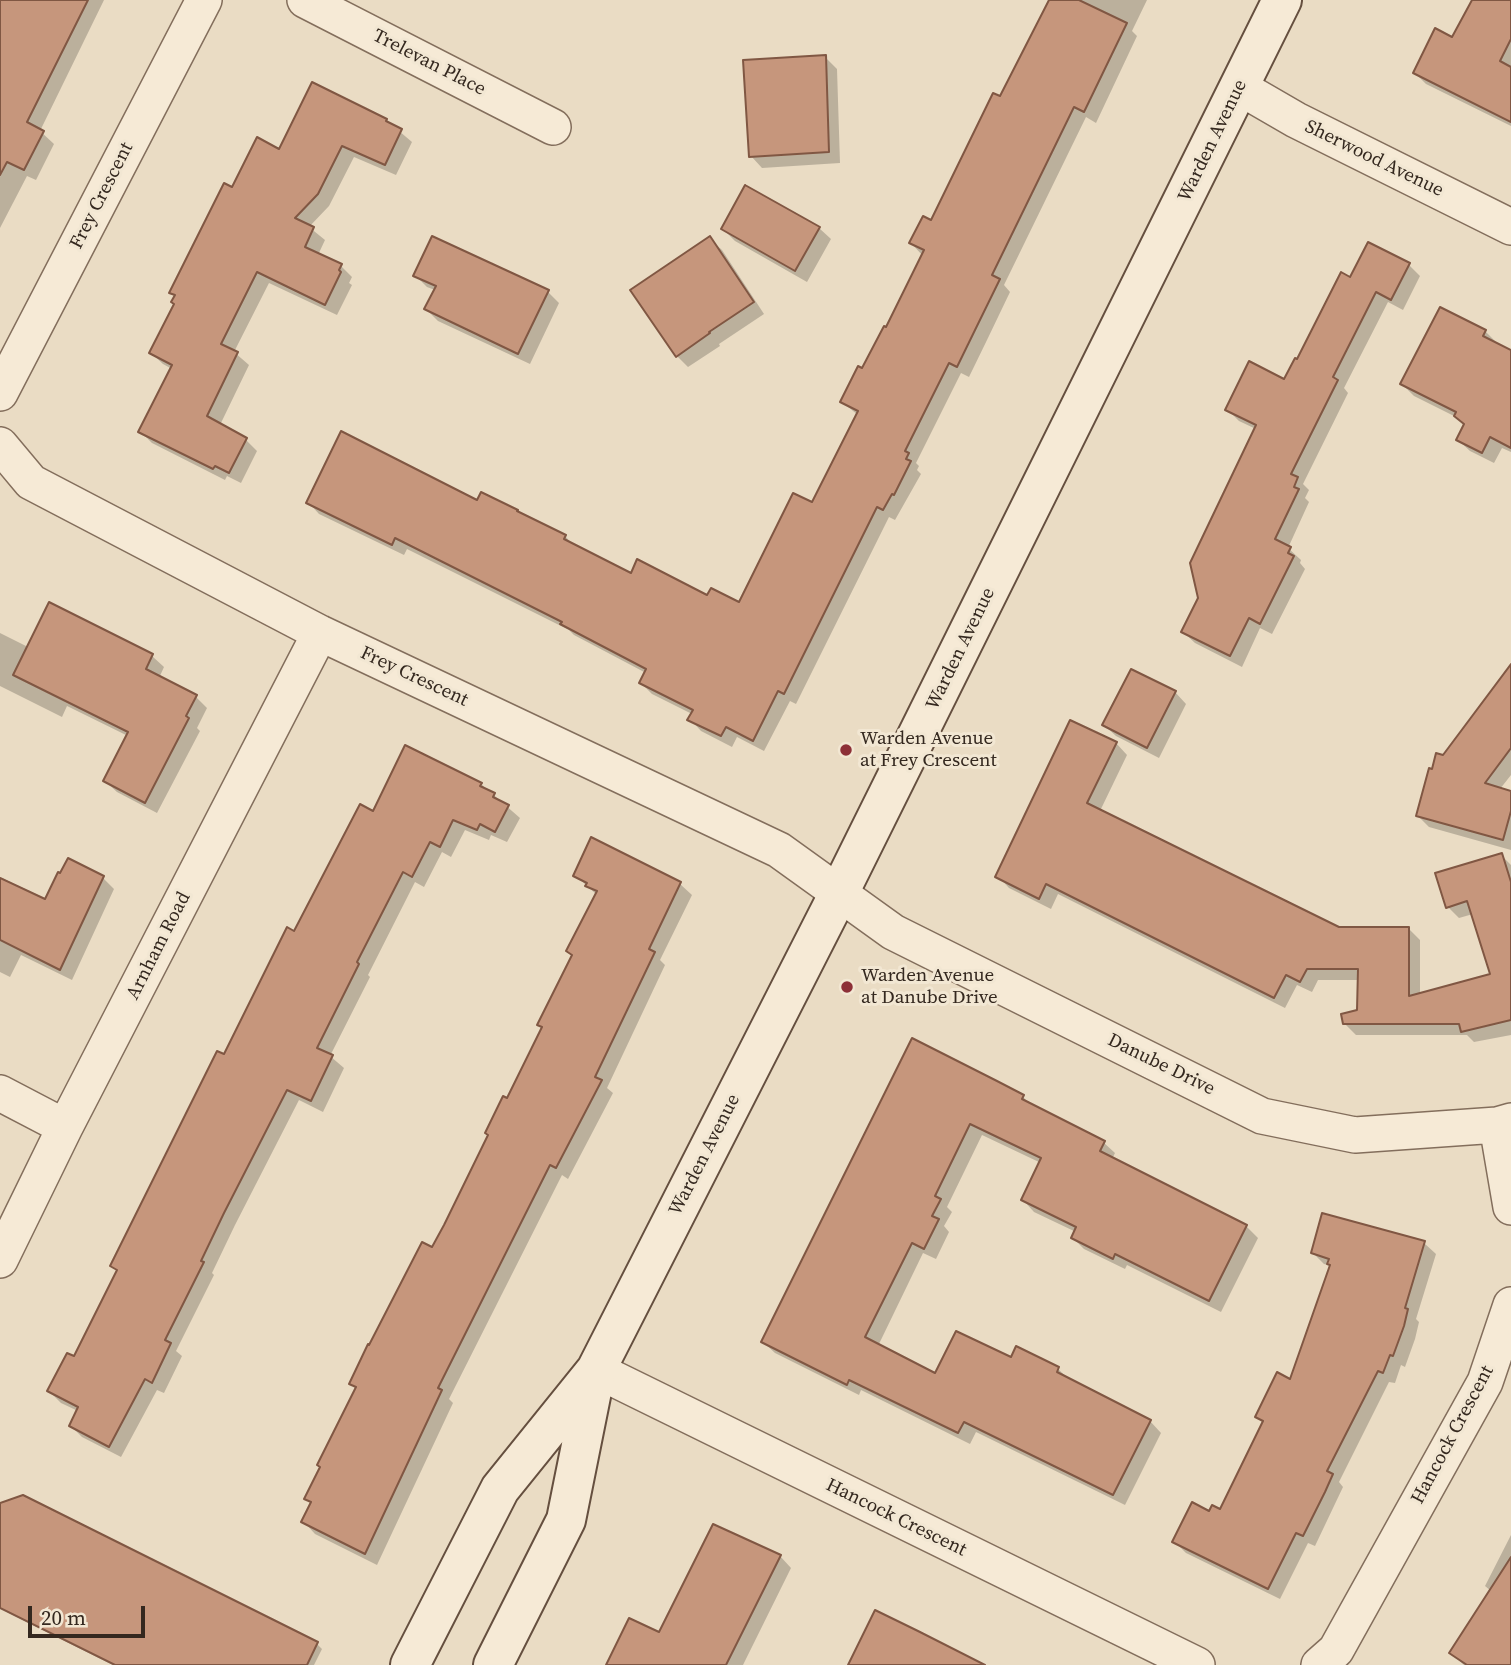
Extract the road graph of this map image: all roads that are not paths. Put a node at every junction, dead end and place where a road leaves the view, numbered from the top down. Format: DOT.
graph roads {
  1 [pos="204,0"];
  2 [pos="305,0"];
  3 [pos="1282,0"];
  4 [pos="1239,88"];
  5 [pos="553,127"];
  6 [pos="1511,227"];
  7 [pos="0,393"];
  8 [pos="0,445"];
  9 [pos="320,633"];
  10 [pos="838,895"];
  11 [pos="0,1093"];
  12 [pos="1504,1123"];
  13 [pos="65,1127"];
  14 [pos="1511,1207"];
  15 [pos="0,1260"];
  16 [pos="1511,1305"];
  17 [pos="596,1370"];
  18 [pos="410,1665"];
  19 [pos="493,1665"];
  20 [pos="1197,1665"];
  21 [pos="1319,1665"];
  1 -- 7 [label="street, Frey Crescent"];
  2 -- 5 [label="street, Trelevan Place"];
  3 -- 4 [label="main road, Warden Avenue"];
  4 -- 6 [label="street, Sherwood Avenue"];
  4 -- 10 [label="main road, Warden Avenue"];
  8 -- 9 [label="street, Frey Crescent"];
  9 -- 10 [label="street, Frey Crescent"];
  9 -- 13 [label="street, Arnham Road"];
  10 -- 12 [label="street, Danube Drive"];
  10 -- 17 [label="main road, Warden Avenue"];
  11 -- 13 [label="street"];
  12 -- 14 [label="street"];
  13 -- 15 [label="street, Arnham Road"];
  16 -- 21 [label="street, Hancock Crescent"];
  17 -- 18 [label="main road, Warden Avenue"];
  17 -- 19 [label="main road, Warden Avenue"];
  17 -- 20 [label="street, Hancock Crescent"];
}
